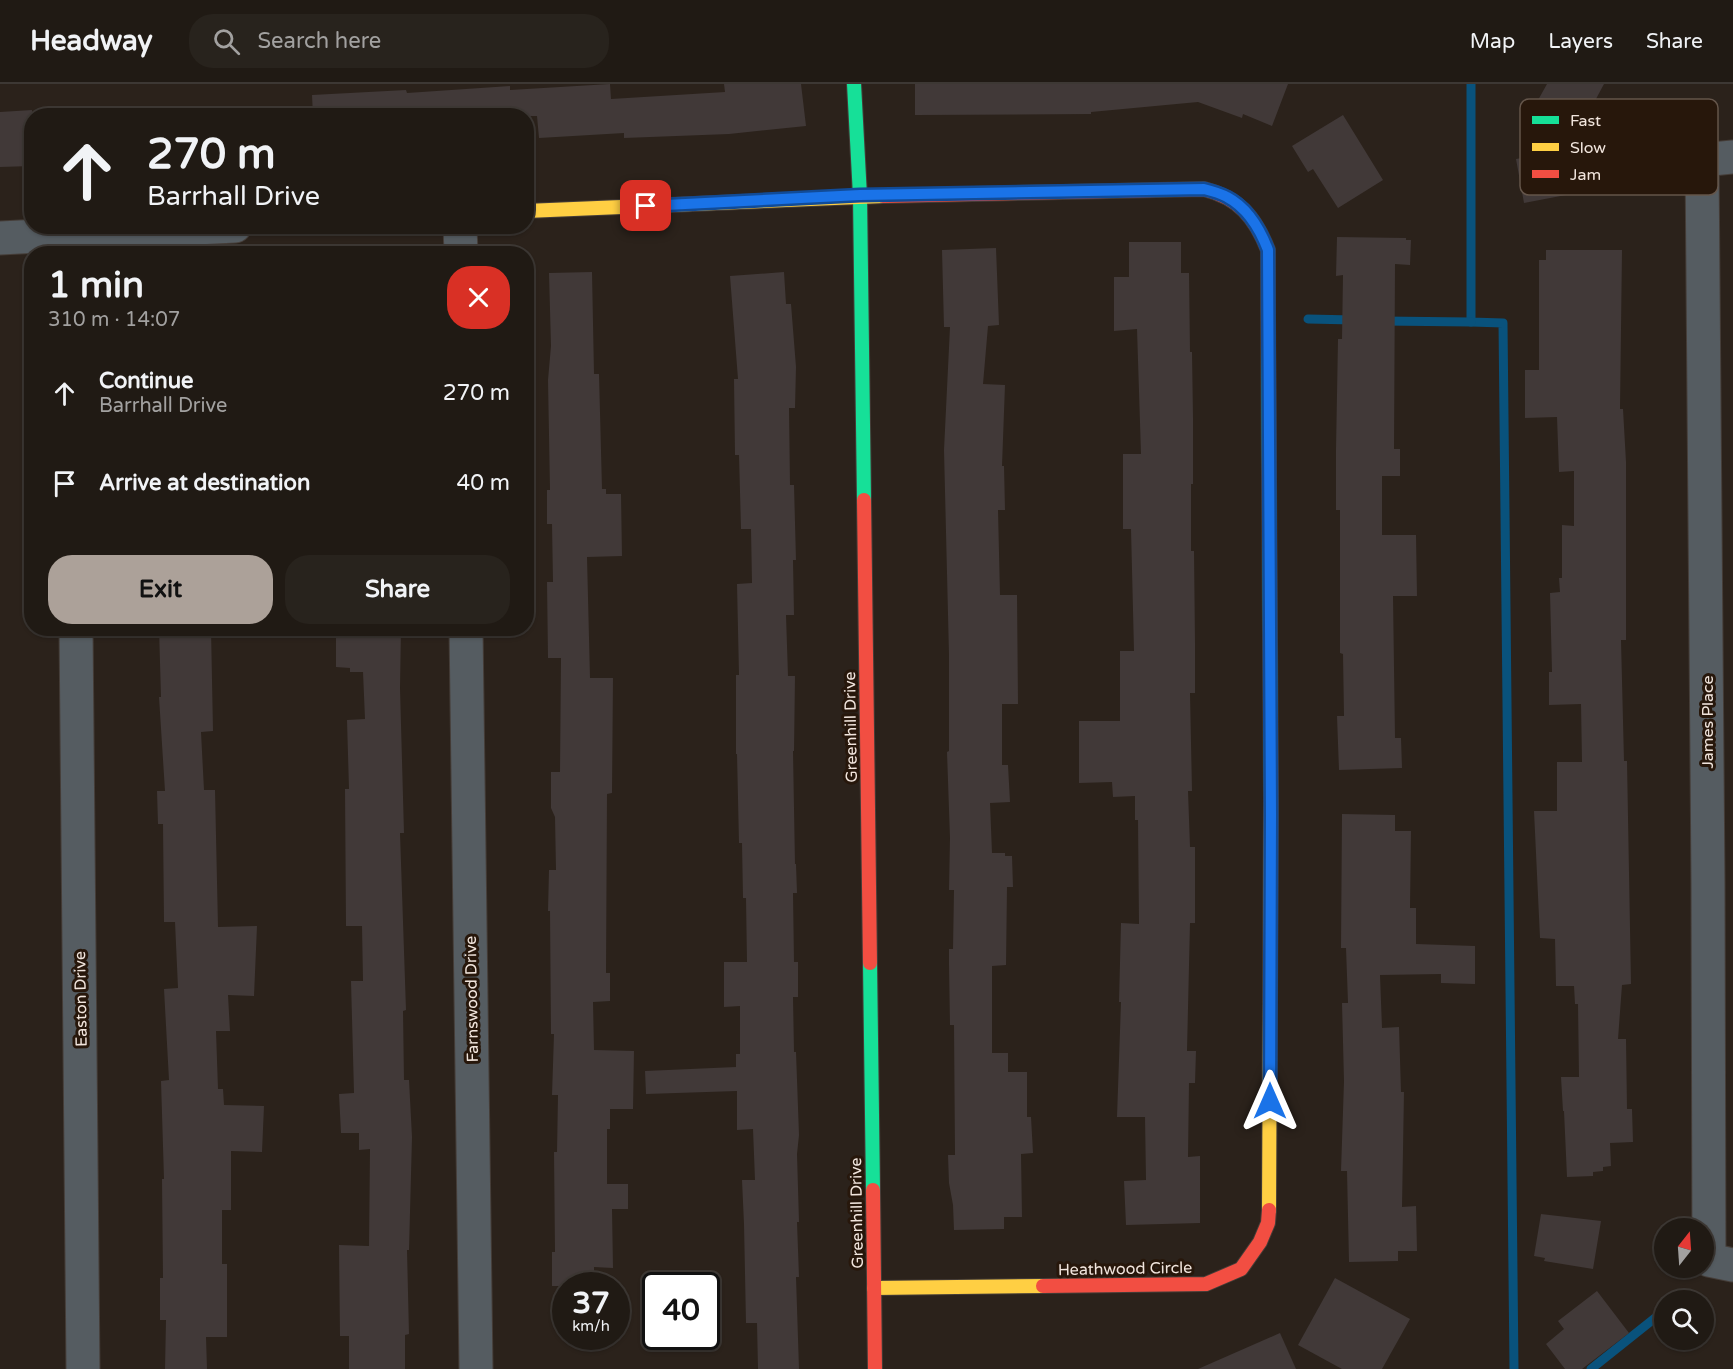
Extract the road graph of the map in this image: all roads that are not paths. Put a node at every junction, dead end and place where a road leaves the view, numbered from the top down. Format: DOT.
graph roads {
  1 [pos="854,84"];
  2 [pos="860,195"];
  3 [pos="1717,195"];
  4 [pos="534,212"];
  5 [pos="163,234"];
  6 [pos="0,238"];
  7 [pos="72,244"];
  8 [pos="76,636"];
  9 [pos="466,636"];
  10 [pos="1733,1264"];
  11 [pos="874,1288"];
  12 [pos="83,1369"];
  13 [pos="476,1369"];
  14 [pos="875,1369"];
  1 -- 2 [label="street, Greenhill Drive"];
  2 -- 4 [label="street, Heathwood Circle"];
  2 -- 11 [label="street, Greenhill Drive"];
  2 -- 11 [label="street, Heathwood Circle"];
  3 -- 10 [label="street, James Place"];
  5 -- 7 [label="street"];
  6 -- 7 [label="street"];
  8 -- 12 [label="street, Easton Drive"];
  9 -- 13 [label="street, Farnswood Drive"];
  11 -- 14 [label="street, Greenhill Drive"];
}
